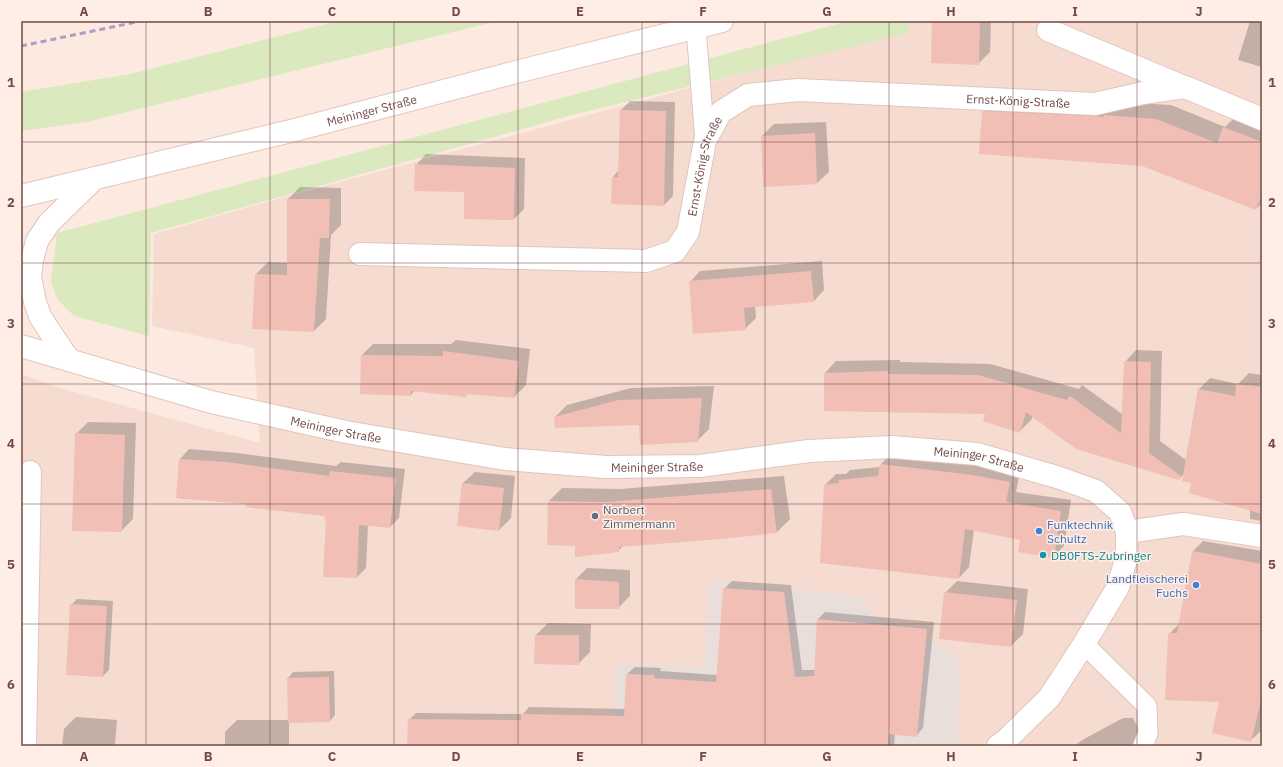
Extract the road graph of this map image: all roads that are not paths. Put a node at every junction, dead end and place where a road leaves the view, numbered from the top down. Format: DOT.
graph roads {
  1 [pos="722,21"];
  2 [pos="696,28"];
  3 [pos="1048,30"];
  4 [pos="1185,88"];
  5 [pos="1262,119"];
  6 [pos="705,141"];
  7 [pos="94,179"];
  8 [pos="21,196"];
  9 [pos="360,254"];
  10 [pos="26,346"];
  11 [pos="69,360"];
  12 [pos="30,472"];
  13 [pos="25,522"];
  14 [pos="1127,532"];
  15 [pos="1262,536"];
  16 [pos="1084,644"];
  17 [pos="25,746"];
  18 [pos="998,746"];
  19 [pos="1143,746"];
  1 -- 2 [label="street, Meininger Straße"];
  2 -- 6 [label="lane"];
  2 -- 7 [label="street, Meininger Straße"];
  3 -- 4 [label="street, Ernst-König-Straße"];
  4 -- 5 [label="street, Ernst-König-Straße"];
  4 -- 6 [label="street, Ernst-König-Straße"];
  6 -- 9 [label="street, Ernst-König-Straße"];
  7 -- 8 [label="street, Meininger Straße"];
  7 -- 11 [label="street"];
  10 -- 11 [label="street, Meininger Straße"];
  11 -- 14 [label="street, Meininger Straße"];
  12 -- 13 [label="street"];
  13 -- 17 [label="street"];
  14 -- 15 [label="street"];
  14 -- 16 [label="street, Meininger Straße"];
  16 -- 18 [label="street, Meininger Straße"];
  16 -- 19 [label="lane"];
}
